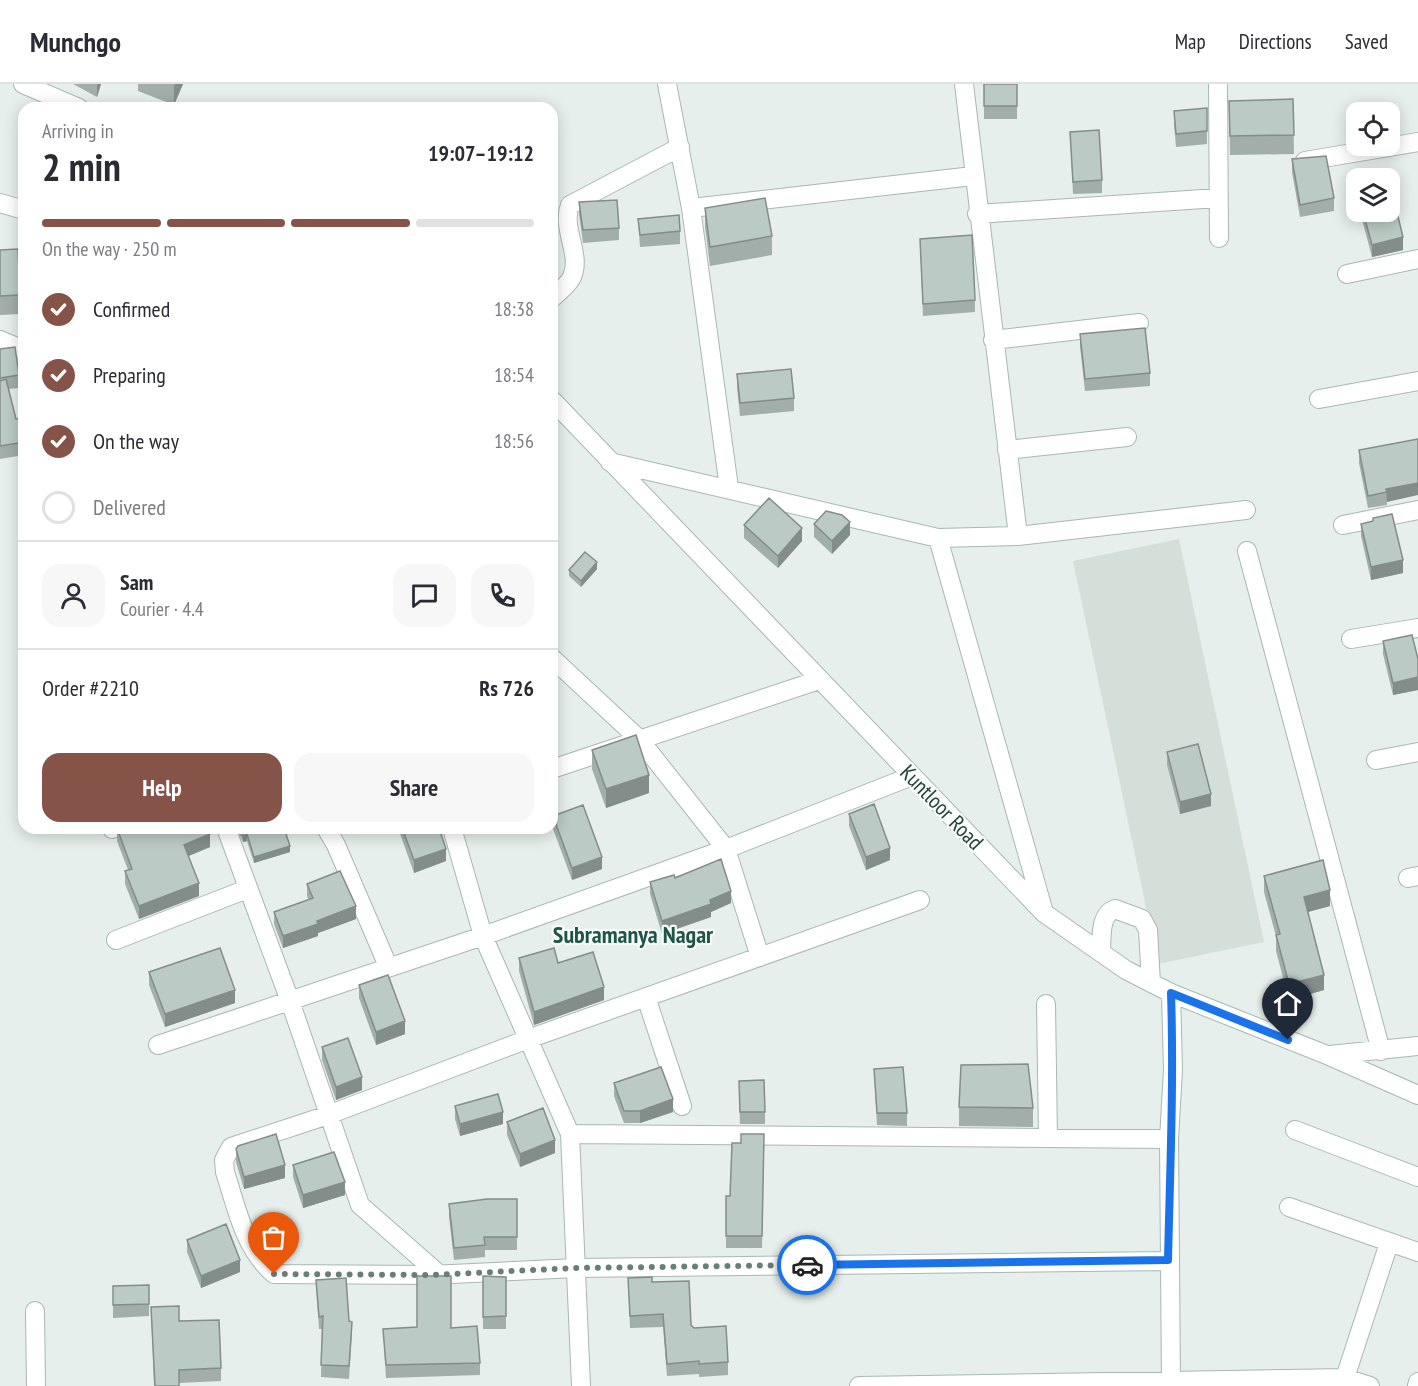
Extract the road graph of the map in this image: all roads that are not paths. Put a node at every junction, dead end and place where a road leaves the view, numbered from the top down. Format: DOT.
graph roads {
  1 [pos="23,84"];
  2 [pos="667,84"];
  3 [pos="964,84"];
  4 [pos="1218,84"];
  5 [pos="42,94"];
  6 [pos="63,102"];
  7 [pos="1418,142"];
  8 [pos="681,147"];
  9 [pos="1305,161"];
  10 [pos="973,176"];
  11 [pos="1218,198"];
  12 [pos="0,203"];
  13 [pos="18,208"];
  14 [pos="691,208"];
  15 [pos="978,214"];
  16 [pos="1219,238"];
  17 [pos="1418,259"];
  18 [pos="1347,274"];
  19 [pos="558,291"];
  20 [pos="1139,323"];
  21 [pos="0,340"];
  22 [pos="993,340"];
  23 [pos="18,348"];
  24 [pos="1418,381"];
  25 [pos="1319,399"];
  26 [pos="558,406"];
  27 [pos="1127,437"];
  28 [pos="1007,450"];
  29 [pos="610,462"];
  30 [pos="729,488"];
  31 [pos="1246,510"];
  32 [pos="1418,510"];
  33 [pos="1343,525"];
  34 [pos="1018,536"];
  35 [pos="938,538"];
  36 [pos="1247,550"];
  37 [pos="1418,628"];
  38 [pos="1351,639"];
  39 [pos="558,664"];
  40 [pos="819,680"];
  41 [pos="639,738"];
  42 [pos="1418,752"];
  43 [pos="1376,760"];
  44 [pos="558,767"];
  45 [pos="912,776"];
  46 [pos="228,834"];
  47 [pos="330,834"];
  48 [pos="454,834"];
  49 [pos="726,849"];
  50 [pos="247,889"];
  51 [pos="920,900"];
  52 [pos="1044,913"];
  53 [pos="483,936"];
  54 [pos="116,940"];
  55 [pos="1101,953"];
  56 [pos="760,957"];
  57 [pos="388,966"];
  58 [pos="1151,983"];
  59 [pos="1171,993"];
  60 [pos="646,997"];
  61 [pos="290,1001"];
  62 [pos="1046,1004"];
  63 [pos="528,1039"];
  64 [pos="158,1045"];
  65 [pos="1418,1046"];
  66 [pos="1381,1051"];
  67 [pos="1327,1055"];
  68 [pos="1418,1095"];
  69 [pos="682,1106"];
  70 [pos="328,1115"];
  71 [pos="1295,1130"];
  72 [pos="570,1134"];
  73 [pos="1048,1137"];
  74 [pos="1169,1138"];
  75 [pos="1418,1177"];
  76 [pos="1289,1207"];
  77 [pos="1389,1243"];
  78 [pos="1418,1252"];
  79 [pos="1168,1260"];
  80 [pos="576,1268"];
  81 [pos="440,1275"];
  82 [pos="34,1311"];
  83 [pos="1345,1378"];
  84 [pos="1171,1383"];
  85 [pos="36,1386"];
  86 [pos="580,1386"];
  87 [pos="859,1386"];
  88 [pos="1370,1386"];
  1 -- 5 [label="street"];
  2 -- 8 [label="street"];
  3 -- 10 [label="street"];
  4 -- 11 [label="street"];
  5 -- 6 [label="street"];
  7 -- 9 [label="street"];
  8 -- 14 [label="street"];
  8 -- 19 [label="street"];
  10 -- 14 [label="street"];
  10 -- 15 [label="street"];
  11 -- 15 [label="street"];
  11 -- 16 [label="street"];
  12 -- 13 [label="street"];
  14 -- 30 [label="street"];
  15 -- 22 [label="street"];
  17 -- 18 [label="street"];
  20 -- 22 [label="street"];
  21 -- 23 [label="street"];
  22 -- 28 [label="street"];
  24 -- 25 [label="street"];
  26 -- 29 [label="street, Kuntloor Road"];
  27 -- 28 [label="street"];
  28 -- 34 [label="street"];
  29 -- 30 [label="street"];
  29 -- 40 [label="street, Kuntloor Road"];
  30 -- 35 [label="street"];
  31 -- 34 [label="street"];
  32 -- 33 [label="street"];
  34 -- 35 [label="street"];
  35 -- 52 [label="street"];
  36 -- 66 [label="street"];
  37 -- 38 [label="street"];
  39 -- 41 [label="street"];
  40 -- 41 [label="street"];
  40 -- 45 [label="street, Kuntloor Road"];
  41 -- 44 [label="street"];
  41 -- 49 [label="street"];
  42 -- 43 [label="street"];
  45 -- 49 [label="street"];
  45 -- 52 [label="street, Kuntloor Road"];
  46 -- 50 [label="street"];
  47 -- 57 [label="street"];
  48 -- 53 [label="street"];
  49 -- 53 [label="street"];
  49 -- 56 [label="street"];
  50 -- 54 [label="street"];
  50 -- 61 [label="street"];
  51 -- 56 [label="street"];
  52 -- 55 [label="street, Kuntloor Road"];
  53 -- 57 [label="street"];
  53 -- 63 [label="street"];
  55 -- 58 [label="street, Kuntloor Road"];
  55 -- 58 [label="street"];
  56 -- 60 [label="street"];
  57 -- 61 [label="street"];
  58 -- 59 [label="street, Kuntloor Road"];
  59 -- 67 [label="street, Kuntloor Road"];
  59 -- 74 [label="street"];
  60 -- 63 [label="street"];
  60 -- 69 [label="street"];
  61 -- 64 [label="street"];
  61 -- 70 [label="street"];
  62 -- 73 [label="street"];
  63 -- 70 [label="street"];
  63 -- 72 [label="street"];
  65 -- 66 [label="street"];
  66 -- 67 [label="street"];
  67 -- 68 [label="street, Kuntloor Road"];
  70 -- 81 [label="street"];
  70 -- 81 [label="street"];
  71 -- 75 [label="street"];
  72 -- 73 [label="street"];
  72 -- 80 [label="street"];
  73 -- 74 [label="street"];
  74 -- 79 [label="street"];
  76 -- 77 [label="street"];
  77 -- 78 [label="street"];
  77 -- 83 [label="street"];
  79 -- 80 [label="street"];
  79 -- 84 [label="street"];
  80 -- 81 [label="street"];
  80 -- 86 [label="street"];
  82 -- 85 [label="street"];
  83 -- 84 [label="street"];
  83 -- 88 [label="street"];
  84 -- 87 [label="street"];
}
